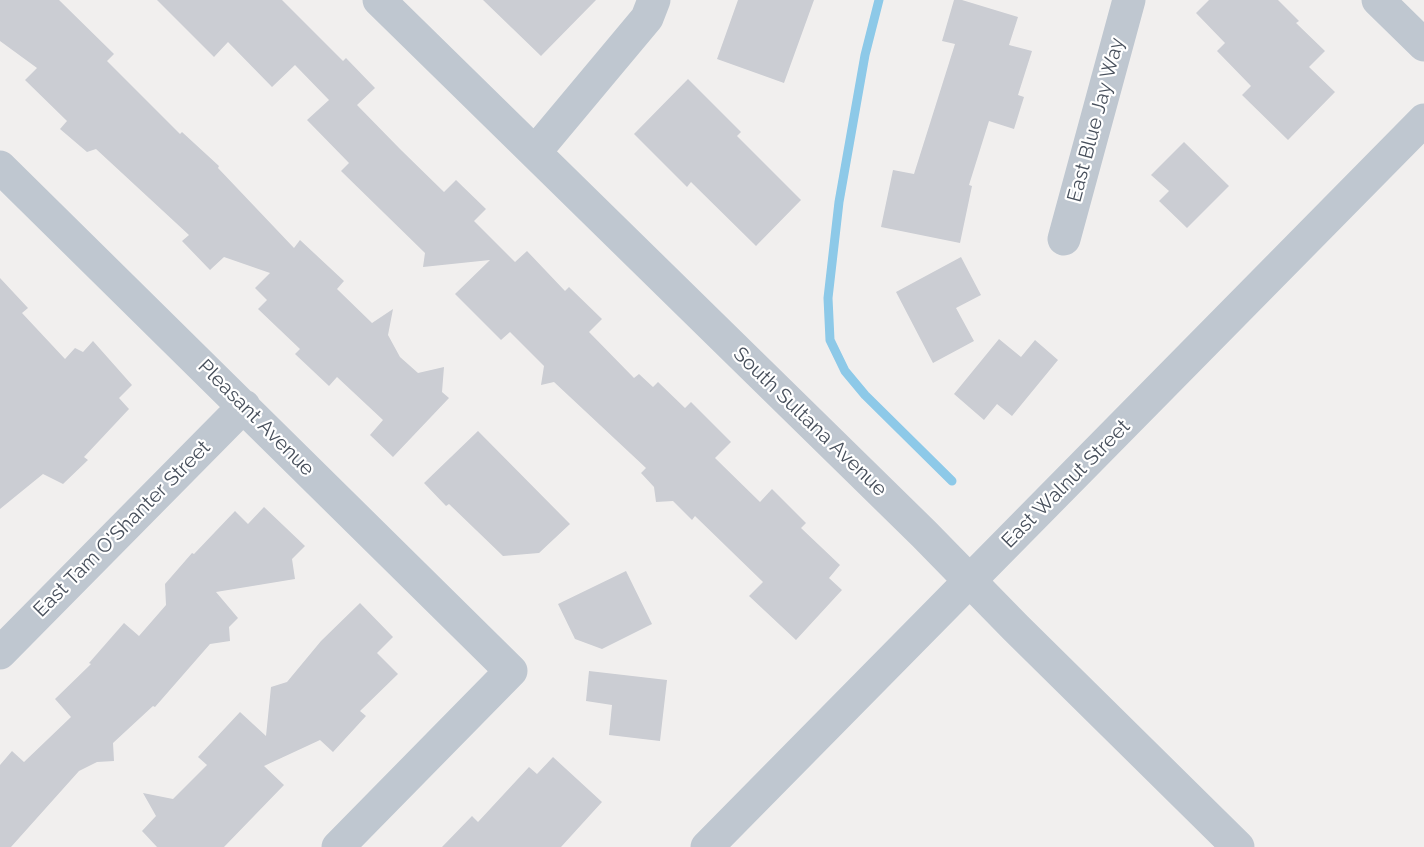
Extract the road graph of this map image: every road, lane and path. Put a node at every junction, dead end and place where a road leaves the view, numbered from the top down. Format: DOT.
graph roads {
  1 [pos="380,0"];
  2 [pos="654,0"];
  3 [pos="1129,0"];
  4 [pos="1378,0"];
  5 [pos="1424,45"];
  6 [pos="1424,120"];
  7 [pos="535,152"];
  8 [pos="0,167"];
  9 [pos="1064,239"];
  10 [pos="244,406"];
  11 [pos="969,581"];
  12 [pos="0,653"];
  13 [pos="338,847"];
  14 [pos="707,847"];
  15 [pos="1238,847"];
  1 -- 7 [label="street, South Sultana Avenue"];
  2 -- 7 [label="street"];
  3 -- 9 [label="street, East Blue Jay Way"];
  4 -- 5 [label="street"];
  6 -- 11 [label="street, East Walnut Street"];
  7 -- 11 [label="street, South Sultana Avenue"];
  8 -- 10 [label="street, Pleasant Avenue"];
  10 -- 12 [label="street, East Tam O'Shanter Street"];
  10 -- 13 [label="street, Pleasant Avenue"];
  11 -- 14 [label="street, East Walnut Street"];
  11 -- 15 [label="street, South Sultana Avenue"];
}
